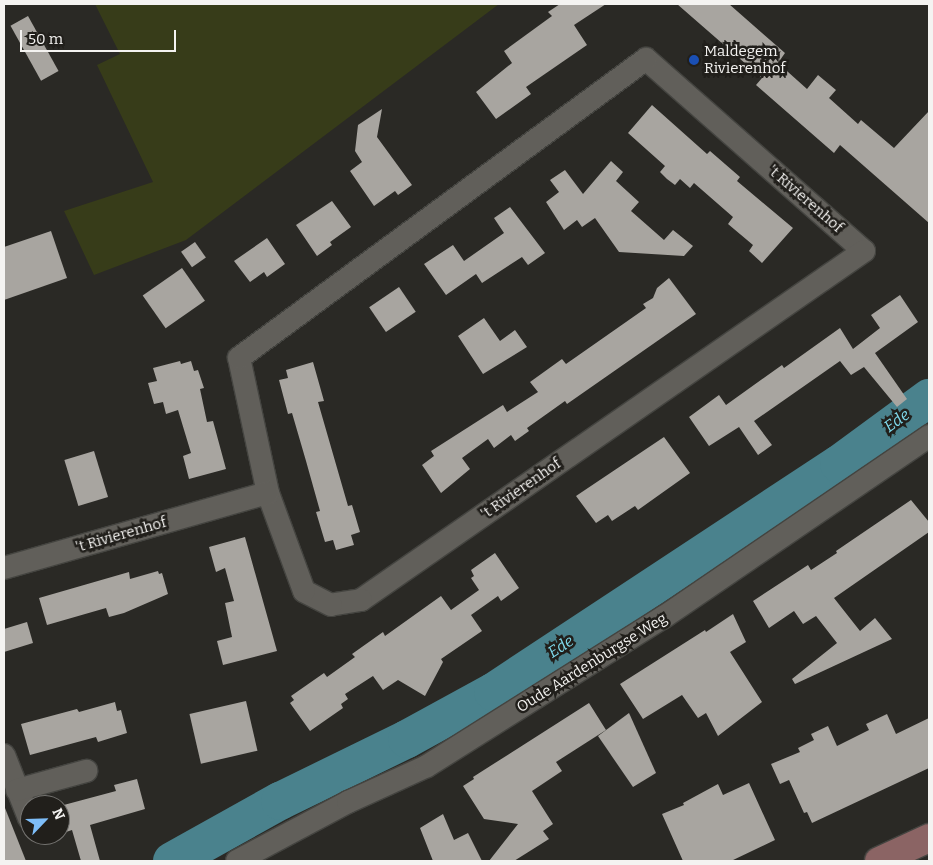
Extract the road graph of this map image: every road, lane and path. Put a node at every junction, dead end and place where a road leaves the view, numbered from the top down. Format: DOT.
graph roads {
  1 [pos="929,436"];
  2 [pos="268,493"];
  3 [pos="4,568"];
  4 [pos="4,755"];
  5 [pos="86,771"];
  6 [pos="17,790"];
  7 [pos="20,797"];
  8 [pos="929,838"];
  9 [pos="237,861"];
  10 [pos="879,861"];
  1 -- 9 [label="street, Oude Aardenburgse Weg"];
  2 -- 2 [label="street, 't Rivierenhof"];
  2 -- 3 [label="street, 't Rivierenhof"];
  4 -- 6 [label="street"];
  5 -- 6 [label="street"];
  6 -- 7 [label="street"];
  8 -- 10 [label="street"];
}
